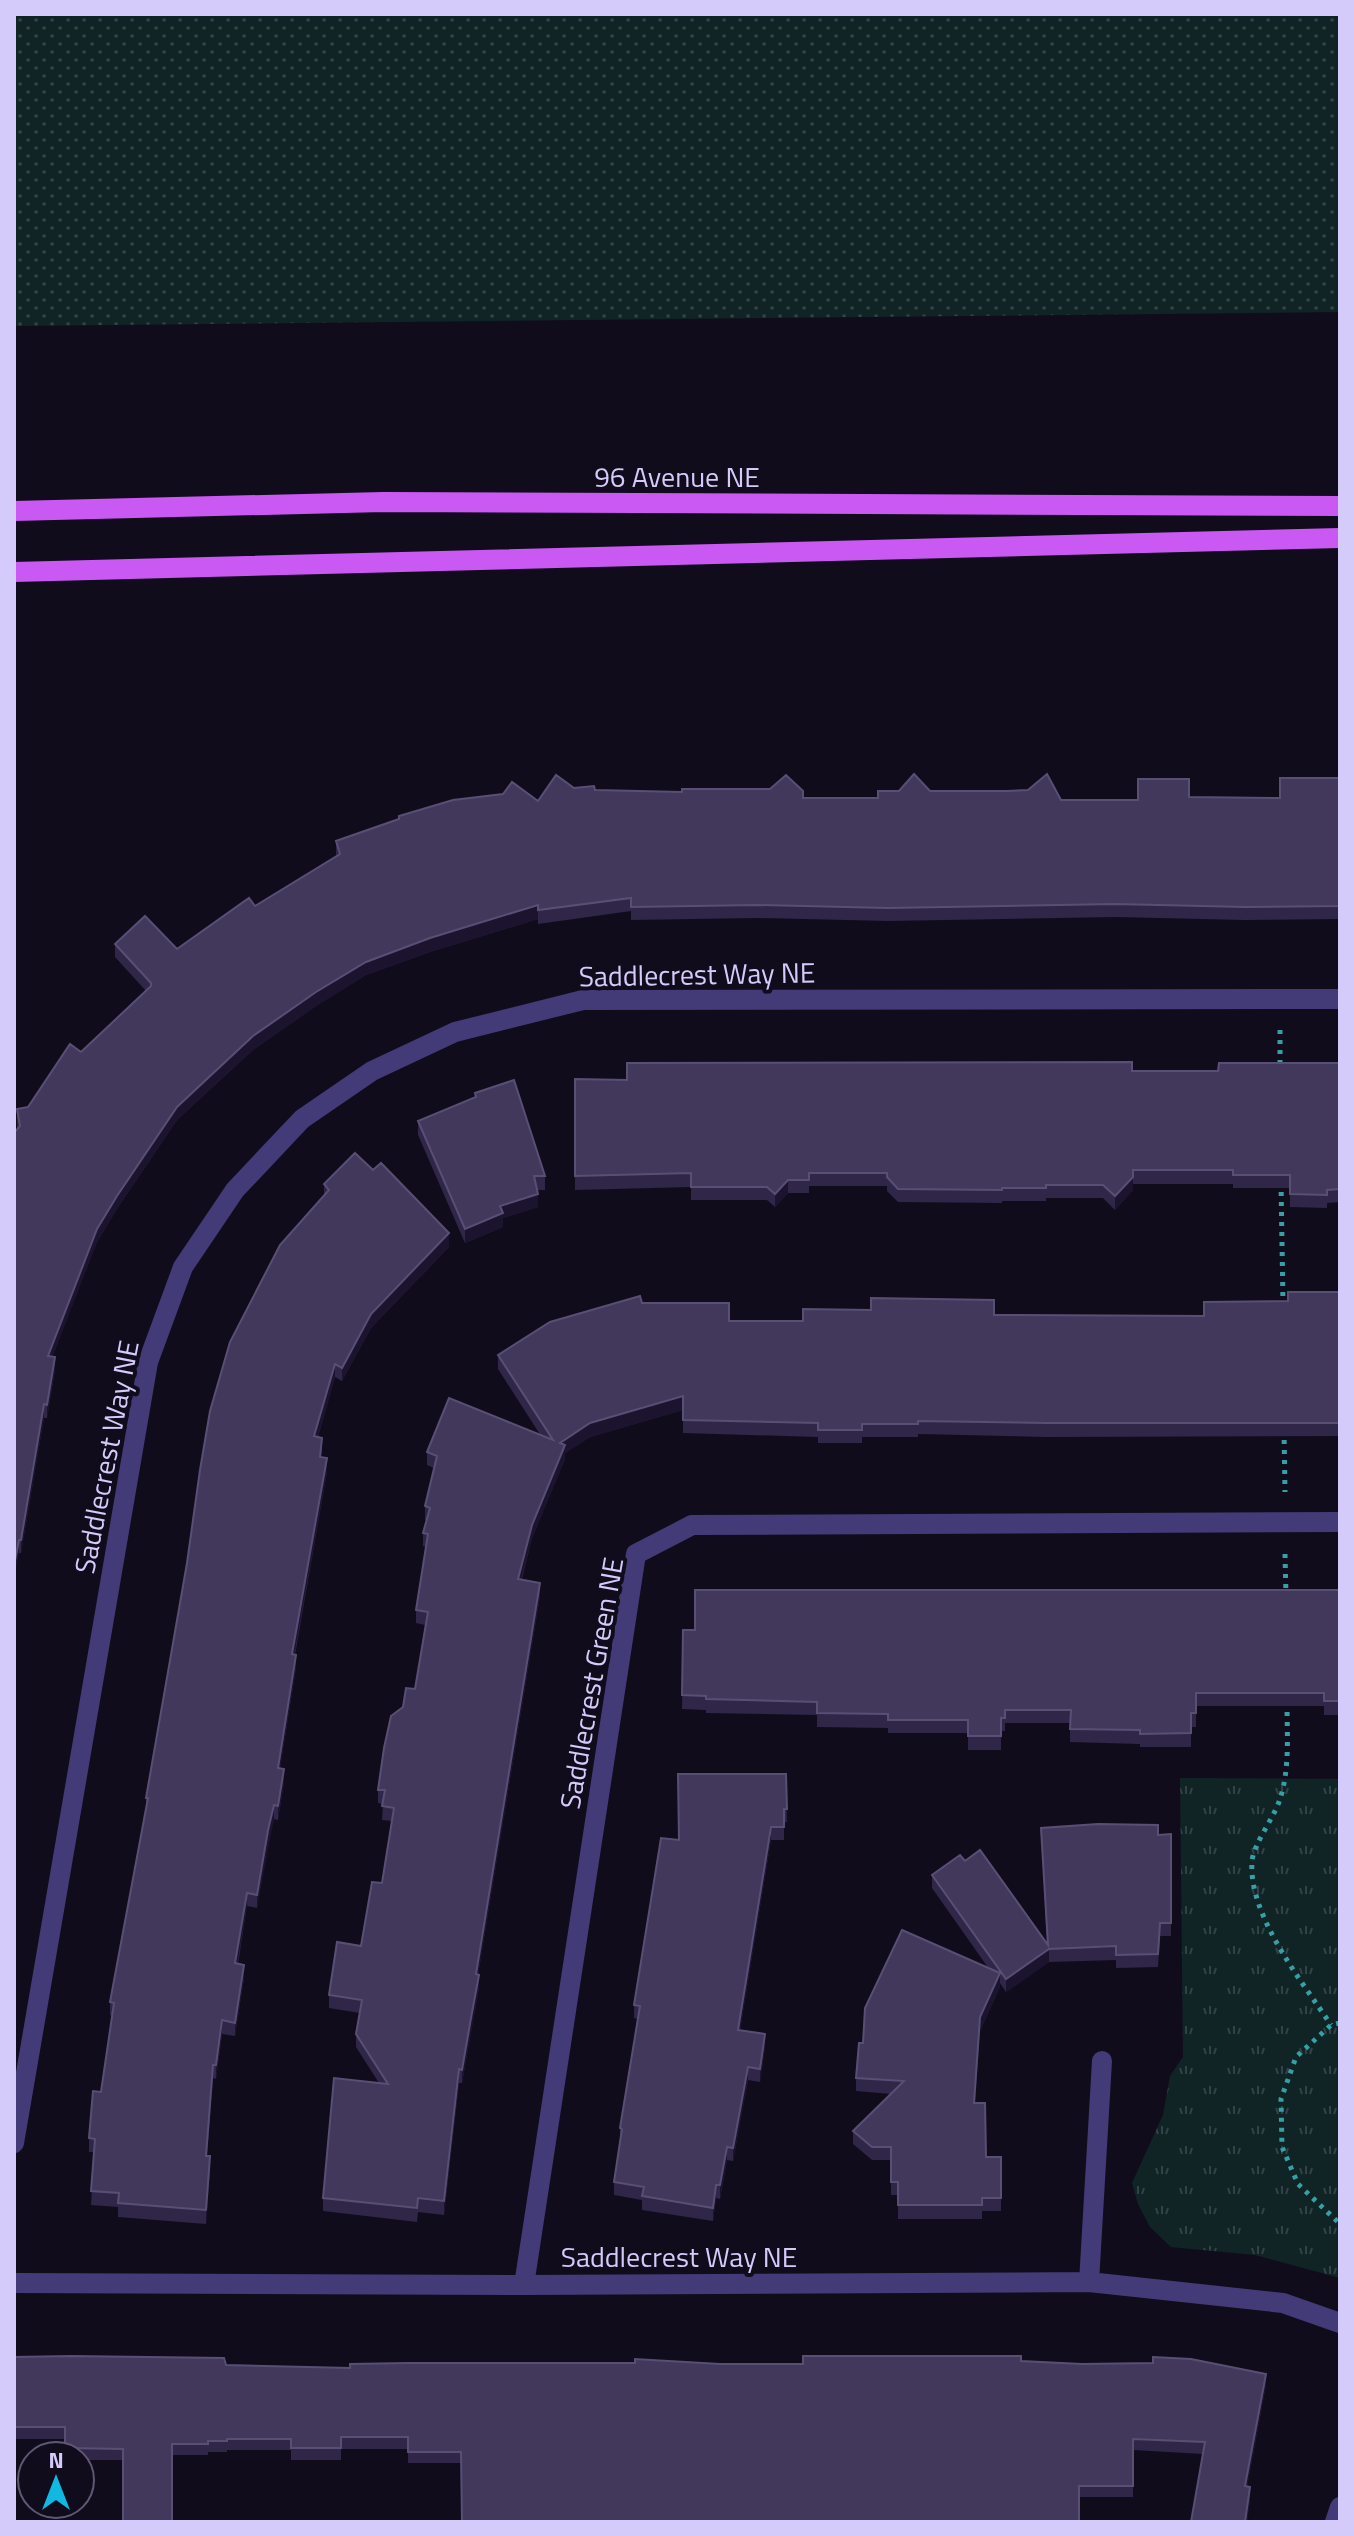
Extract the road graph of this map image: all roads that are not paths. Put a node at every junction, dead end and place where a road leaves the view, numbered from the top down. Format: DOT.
graph roads {
  1 [pos="1340,506"];
  2 [pos="14,511"];
  3 [pos="1340,538"];
  4 [pos="14,572"];
  5 [pos="1340,999"];
  6 [pos="1340,1522"];
  7 [pos="1102,2061"];
  8 [pos="14,2143"];
  9 [pos="1089,2282"];
  10 [pos="14,2283"];
  11 [pos="524,2285"];
  12 [pos="1340,2323"];
  13 [pos="1340,2507"];
  14 [pos="1335,2522"];
  1 -- 2 [label="main road, 96 Avenue NE"];
  3 -- 4 [label="main road"];
  5 -- 8 [label="street, Saddlecrest Way NE"];
  6 -- 11 [label="street, Saddlecrest Green NE"];
  7 -- 9 [label="street"];
  9 -- 11 [label="street, Saddlecrest Way NE"];
  9 -- 12 [label="street, Saddlecrest Way NE"];
  10 -- 11 [label="street, Saddlecrest Way NE"];
  13 -- 14 [label="street"];
}
